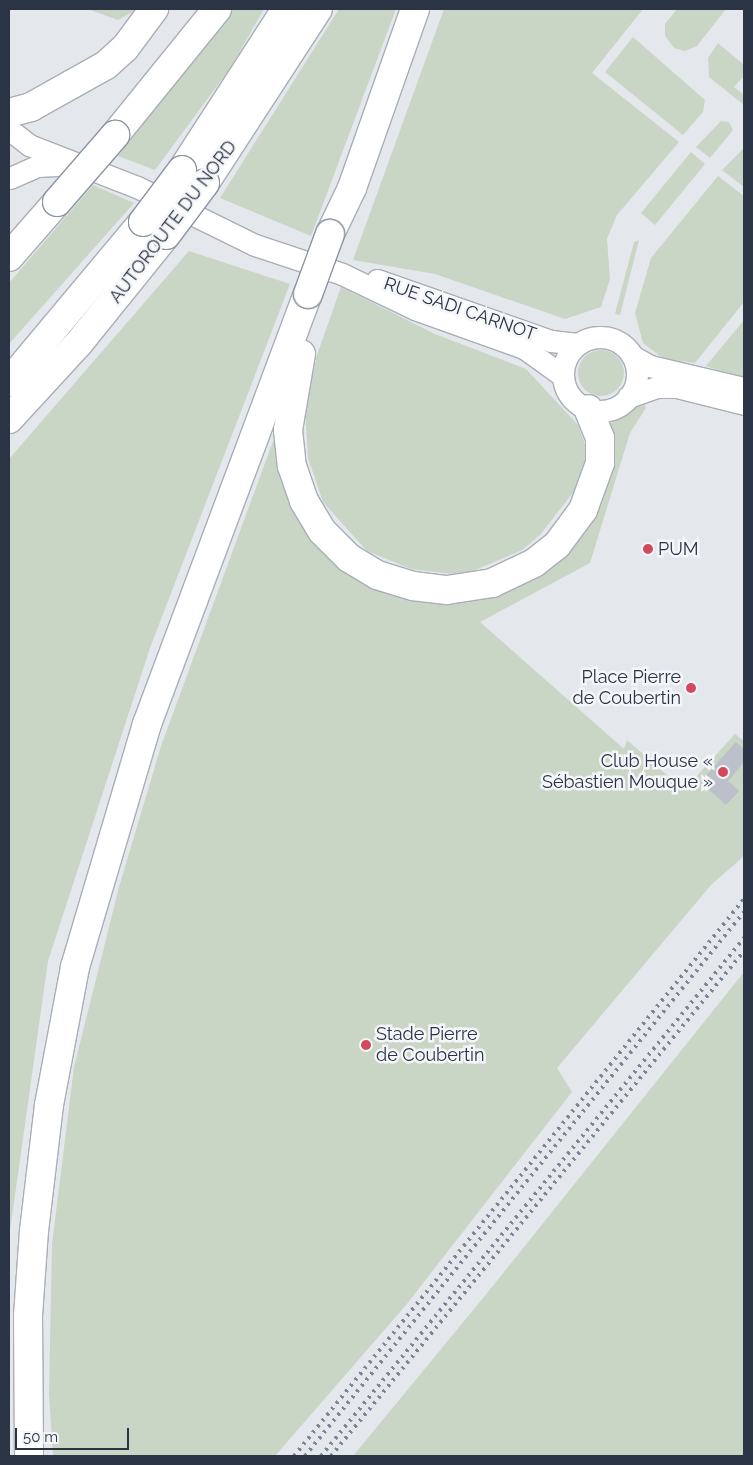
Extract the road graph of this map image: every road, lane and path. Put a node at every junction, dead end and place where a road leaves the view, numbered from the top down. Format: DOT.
graph roads {
  1 [pos="154,9"];
  2 [pos="217,9"];
  3 [pos="286,9"];
  4 [pos="318,9"];
  5 [pos="414,9"];
  6 [pos="11,124"];
  7 [pos="81,164"];
  8 [pos="10,179"];
  9 [pos="9,258"];
  10 [pos="342,274"];
  11 [pos="314,296"];
  12 [pos="578,344"];
  13 [pos="632,356"];
  14 [pos="563,376"];
  15 [pos="9,382"];
  16 [pos="744,388"];
  17 [pos="628,397"];
  18 [pos="744,404"];
  19 [pos="588,409"];
  20 [pos="9,420"];
  21 [pos="29,1456"];
  1 -- 6 [label="highway"];
  2 -- 9 [label="highway, bridge"];
  3 -- 15 [label="highway, AUTOROUTE DU NORD, bridge"];
  4 -- 20 [label="highway, AUTOROUTE DU NORD, bridge"];
  5 -- 11 [label="highway, bridge"];
  6 -- 7 [label="main road, RUE SADI CARNOT"];
  6 -- 8 [label="main road"];
  7 -- 8 [label="main road, RUE SADI CARNOT"];
  7 -- 10 [label="main road, RUE SADI CARNOT"];
  10 -- 12 [label="main road, RUE SADI CARNOT"];
  10 -- 14 [label="main road, RUE SADI CARNOT"];
  11 -- 19 [label="highway"];
  11 -- 21 [label="highway"];
  12 -- 13 [label="main road"];
  12 -- 14 [label="main road"];
  13 -- 16 [label="main road"];
  13 -- 17 [label="main road"];
  14 -- 19 [label="main road"];
  17 -- 18 [label="main road"];
  17 -- 19 [label="main road"];
}
